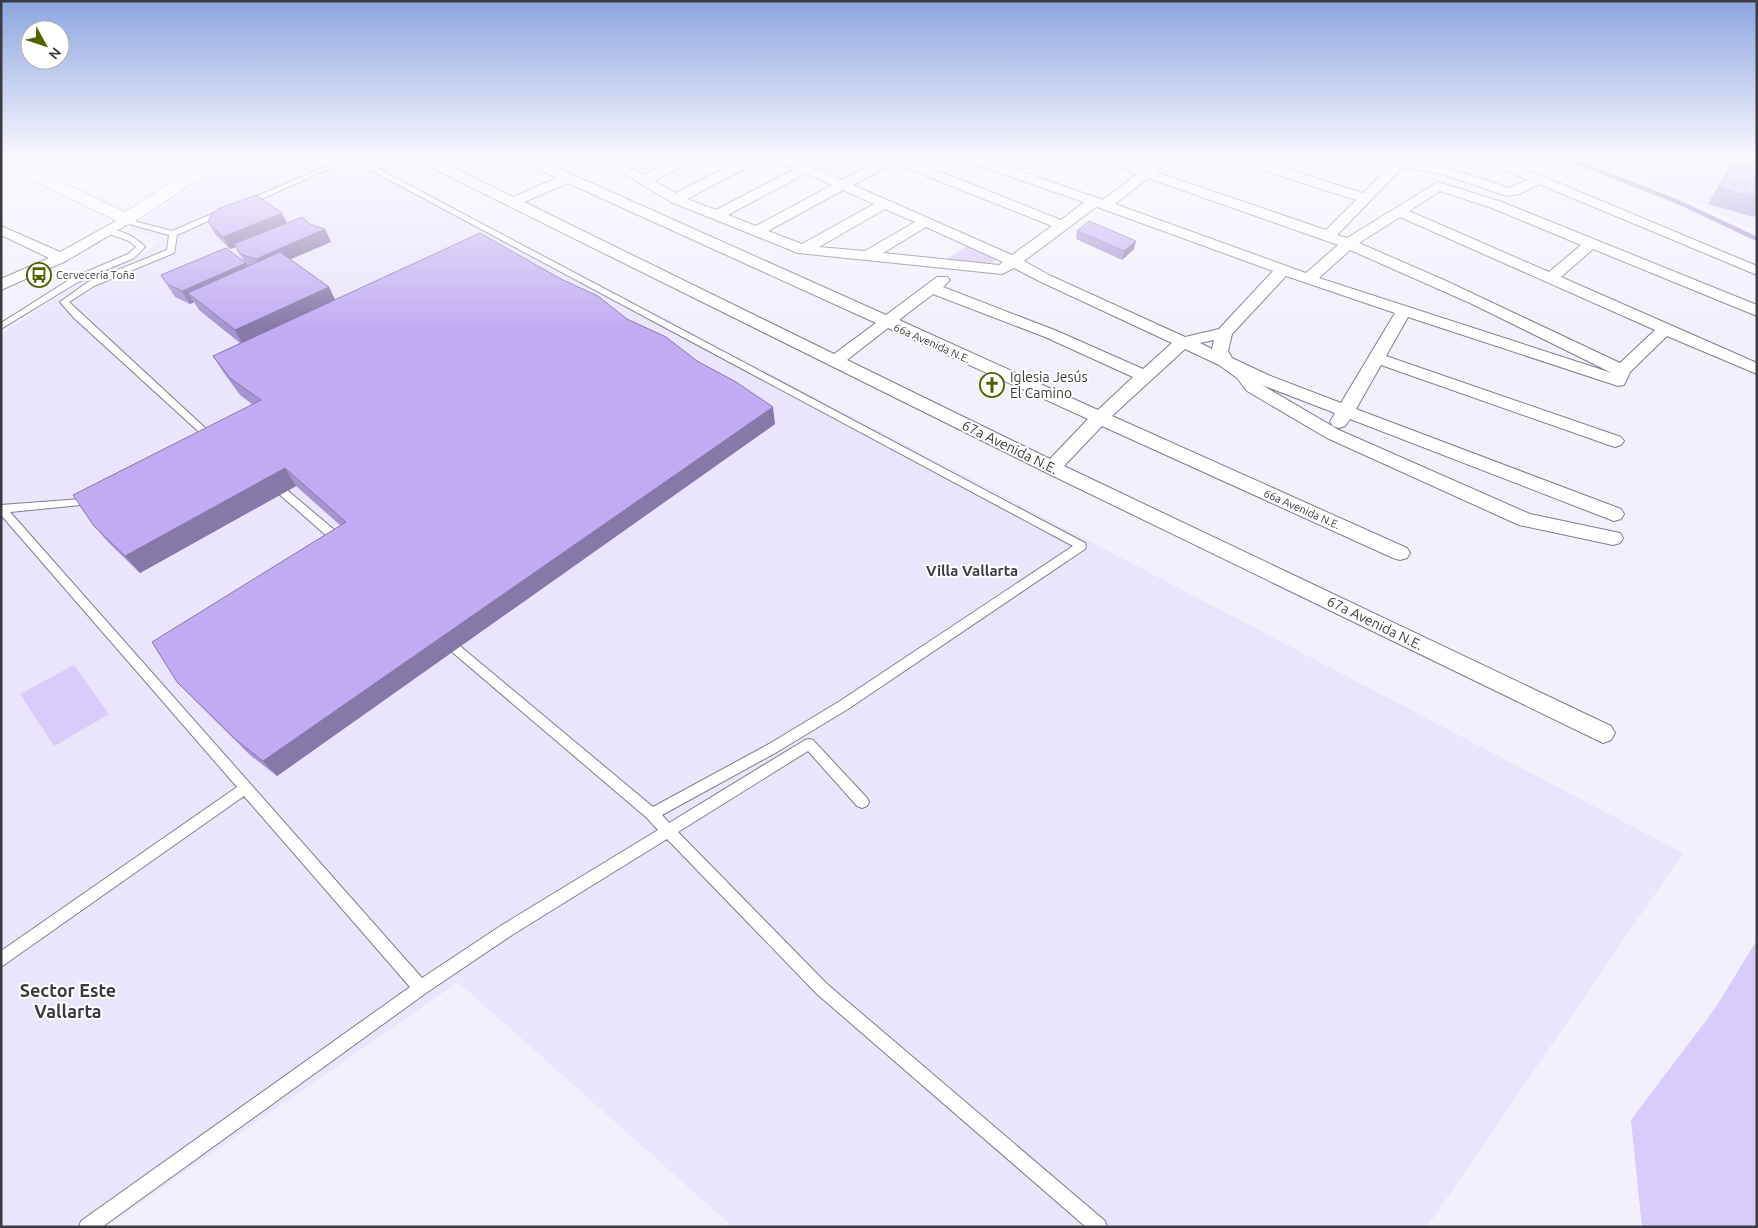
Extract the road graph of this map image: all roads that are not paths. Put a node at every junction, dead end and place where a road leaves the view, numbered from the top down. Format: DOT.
graph roads {
  1 [pos="112,213"];
  2 [pos="135,213"];
  3 [pos="221,213"];
  4 [pos="457,213"];
  5 [pos="537,213"];
  6 [pos="645,213"];
  7 [pos="710,213"];
  8 [pos="721,213"];
  9 [pos="792,213"];
  10 [pos="868,213"];
  11 [pos="905,213"];
  12 [pos="1033,213"];
  13 [pos="1082,213"];
  14 [pos="1128,213"];
  15 [pos="1261,213"];
  16 [pos="1350,213"];
  17 [pos="1398,213"];
  18 [pos="1403,213"];
  19 [pos="1518,213"];
  20 [pos="1620,213"];
  21 [pos="716,216"];
  22 [pos="125,220"];
  23 [pos="925,222"];
  24 [pos="1062,225"];
  25 [pos="1,230"];
  26 [pos="109,231"];
  27 [pos="757,232"];
  28 [pos="173,234"];
  29 [pos="1328,236"];
  30 [pos="967,240"];
  31 [pos="1592,243"];
  32 [pos="1348,244"];
  33 [pos="803,250"];
  34 [pos="869,256"];
  35 [pos="61,258"];
  36 [pos="934,262"];
  37 [pos="1008,266"];
  38 [pos="1283,270"];
  39 [pos="1757,271"];
  40 [pos="1551,278"];
  41 [pos="1308,279"];
  42 [pos="1,285"];
  43 [pos="1404,310"];
  44 [pos="1757,311"];
  45 [pos="886,322"];
  46 [pos="1,327"];
  47 [pos="1665,329"];
  48 [pos="1224,333"];
  49 [pos="1178,346"];
  50 [pos="1377,358"];
  51 [pos="834,361"];
  52 [pos="1225,361"];
  53 [pos="1757,368"];
  54 [pos="1622,370"];
  55 [pos="1144,376"];
  56 [pos="1346,411"];
  57 [pos="1100,418"];
  58 [pos="1332,434"];
  59 [pos="1615,441"];
  60 [pos="213,443"];
  61 [pos="1052,468"];
  62 [pos="283,492"];
  63 [pos="102,499"];
  64 [pos="2,508"];
  65 [pos="1614,514"];
  66 [pos="1613,538"];
  67 [pos="345,546"];
  68 [pos="1400,553"];
  69 [pos="456,649"];
  70 [pos="1603,733"];
  71 [pos="245,788"];
  72 [pos="862,802"];
  73 [pos="652,814"];
  74 [pos="668,830"];
  75 [pos="1,960"];
  76 [pos="421,988"];
  77 [pos="86,1227"];
  78 [pos="1099,1227"];
  1 -- 22 [label="street"];
  2 -- 22 [label="street"];
  3 -- 28 [label="lane"];
  4 -- 73 [label="lane"];
  5 -- 51 [label="street, 67a Avenida N.E."];
  6 -- 45 [label="street, 66a Avenida N.E."];
  7 -- 21 [label="street"];
  8 -- 21 [label="street"];
  9 -- 27 [label="street"];
  10 -- 33 [label="street"];
  11 -- 23 [label="street"];
  12 -- 24 [label="street"];
  13 -- 24 [label="street"];
  14 -- 38 [label="street"];
  15 -- 29 [label="street"];
  16 -- 29 [label="street"];
  17 -- 32 [label="street"];
  18 -- 40 [label="street"];
  19 -- 31 [label="street"];
  20 -- 39 [label="street"];
  21 -- 27 [label="street"];
  22 -- 26 [label="street"];
  22 -- 28 [label="lane"];
  23 -- 30 [label="street"];
  23 -- 34 [label="street"];
  24 -- 37 [label="street"];
  25 -- 35 [label="street"];
  26 -- 35 [label="street"];
  26 -- 46 [label="lane"];
  27 -- 33 [label="street"];
  28 -- 60 [label="lane"];
  29 -- 32 [label="street"];
  30 -- 36 [label="street"];
  30 -- 37 [label="street"];
  31 -- 40 [label="street"];
  31 -- 44 [label="street"];
  32 -- 41 [label="street"];
  32 -- 54 [label="street"];
  33 -- 34 [label="street"];
  34 -- 36 [label="street"];
  35 -- 42 [label="street"];
  36 -- 37 [label="street"];
  37 -- 49 [label="street"];
  38 -- 41 [label="street"];
  38 -- 48 [label="street"];
  40 -- 47 [label="street"];
  41 -- 43 [label="street"];
  43 -- 50 [label="street"];
  43 -- 54 [label="street"];
  45 -- 51 [label="street"];
  45 -- 55 [label="street"];
  45 -- 57 [label="street, 66a Avenida N.E."];
  47 -- 53 [label="street"];
  47 -- 54 [label="street"];
  48 -- 49 [label="street"];
  48 -- 52 [label="street"];
  49 -- 52 [label="street"];
  49 -- 55 [label="street"];
  50 -- 56 [label="street"];
  50 -- 59 [label="street"];
  51 -- 61 [label="street, 67a Avenida N.E."];
  52 -- 56 [label="street"];
  52 -- 58 [label="street"];
  55 -- 57 [label="street"];
  56 -- 58 [label="street"];
  56 -- 65 [label="street"];
  57 -- 61 [label="street"];
  57 -- 68 [label="street, 66a Avenida N.E."];
  58 -- 66 [label="street"];
  61 -- 70 [label="street, 67a Avenida N.E."];
  62 -- 67 [label="lane"];
  63 -- 64 [label="lane"];
  64 -- 71 [label="lane"];
  69 -- 73 [label="lane"];
  71 -- 75 [label="lane"];
  71 -- 76 [label="lane"];
  72 -- 74 [label="lane"];
  73 -- 74 [label="lane"];
  74 -- 76 [label="lane"];
  74 -- 78 [label="lane"];
  76 -- 77 [label="lane"];
}
